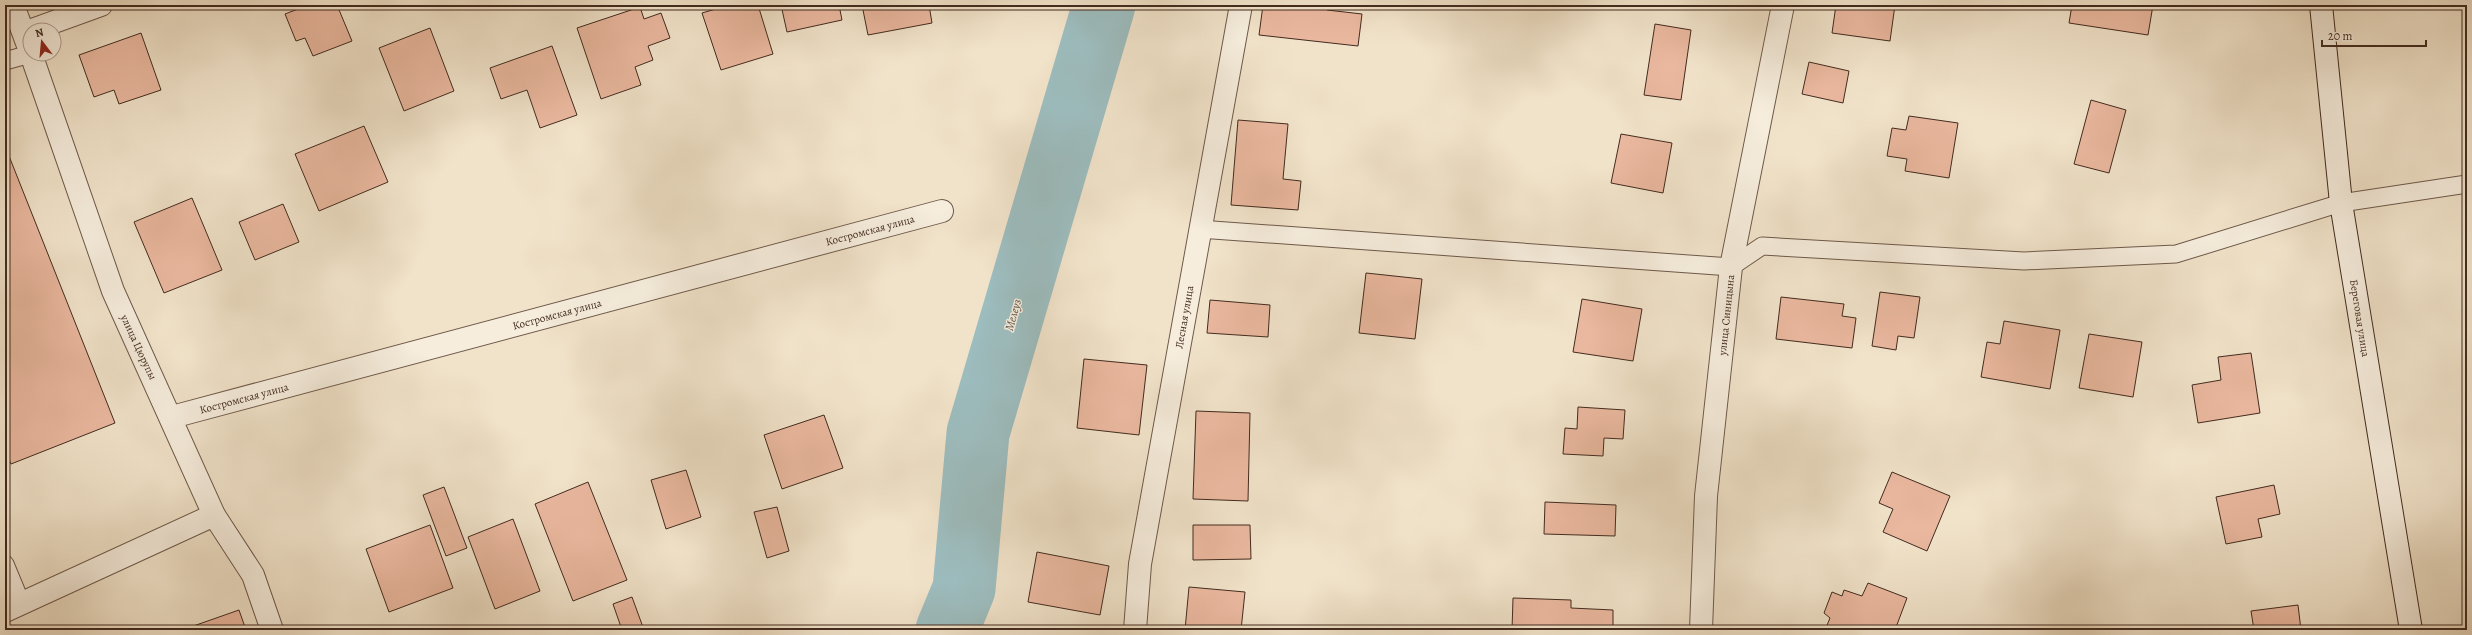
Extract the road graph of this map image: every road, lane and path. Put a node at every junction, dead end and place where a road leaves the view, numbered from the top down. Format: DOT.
graph roads {
  1 [pos="13,5"];
  2 [pos="101,5"];
  3 [pos="1240,5"];
  4 [pos="1784,5"];
  5 [pos="2321,5"];
  6 [pos="62,25"];
  7 [pos="22,26"];
  8 [pos="22,48"];
  9 [pos="5,61"];
  10 [pos="36,62"];
  11 [pos="2467,184"];
  12 [pos="2341,203"];
  13 [pos="942,211"];
  14 [pos="1199,229"];
  15 [pos="1731,267"];
  16 [pos="172,417"];
  17 [pos="214,515"];
  18 [pos="5,564"];
  19 [pos="13,608"];
  20 [pos="272,630"];
  21 [pos="1135,630"];
  22 [pos="1701,630"];
  23 [pos="2411,630"];
  1 -- 7 [label="street, улица Цюрупы"];
  2 -- 6 [label="street"];
  3 -- 14 [label="street, Лесная улица"];
  4 -- 15 [label="street, улица Синицына"];
  5 -- 12 [label="street, Береговая улица"];
  8 -- 9 [label="lane"];
  10 -- 16 [label="street, улица Цюрупы"];
  11 -- 12 [label="lane"];
  12 -- 15 [label="lane"];
  12 -- 23 [label="street, Береговая улица"];
  13 -- 16 [label="street, Костромская улица"];
  14 -- 15 [label="lane"];
  14 -- 21 [label="street, Лесная улица"];
  15 -- 22 [label="street, улица Синицына"];
  16 -- 17 [label="street, улица Цюрупы"];
  17 -- 19 [label="street"];
  17 -- 20 [label="street, улица Цюрупы"];
  18 -- 19 [label="lane"];
}
